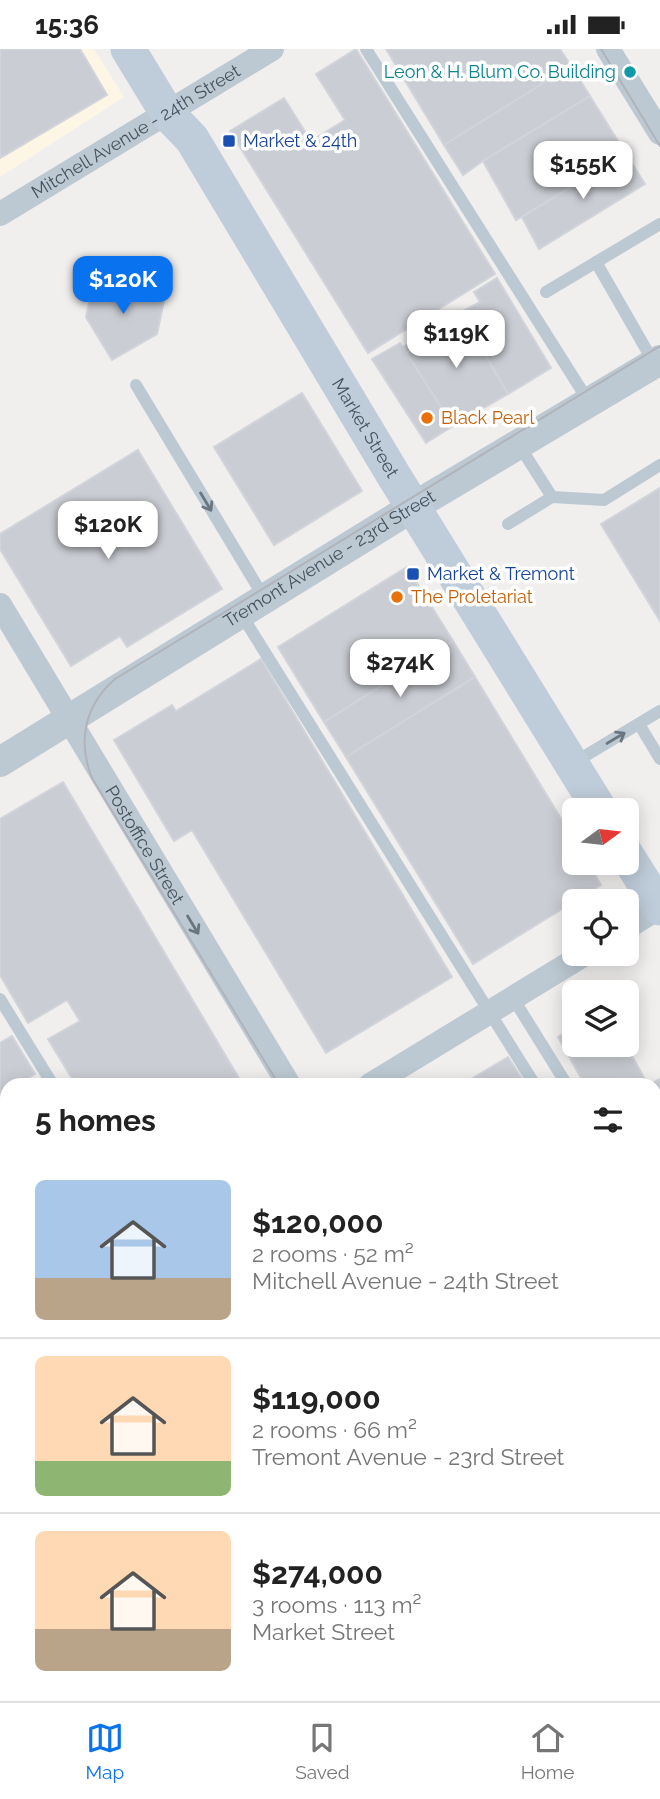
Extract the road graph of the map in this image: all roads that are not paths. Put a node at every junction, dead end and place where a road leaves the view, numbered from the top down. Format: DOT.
graph roads {
  1 [pos="128,49"];
  2 [pos="272,49"];
  3 [pos="366,49"];
  4 [pos="608,49"];
  5 [pos="167,113"];
  6 [pos="660,133"];
  7 [pos="0,214"];
  8 [pos="660,224"];
  9 [pos="596,262"];
  10 [pos="546,292"];
  11 [pos="657,361"];
  12 [pos="136,385"];
  13 [pos="590,403"];
  14 [pos="519,445"];
  15 [pos="660,465"];
  16 [pos="552,497"];
  17 [pos="413,507"];
  18 [pos="508,524"];
  19 [pos="0,605"];
  20 [pos="253,606"];
  21 [pos="660,711"];
  22 [pos="69,719"];
  23 [pos="639,724"];
  24 [pos="660,759"];
  25 [pos="0,762"];
  26 [pos="571,764"];
  27 [pos="592,798"];
  28 [pos="639,874"];
  29 [pos="660,907"];
  30 [pos="639,920"];
  31 [pos="565,966"];
  32 [pos="513,998"];
  33 [pos="0,999"];
  34 [pos="490,1012"];
  35 [pos="49,1078"];
  36 [pos="285,1078"];
  37 [pos="382,1078"];
  38 [pos="531,1078"];
  39 [pos="563,1078"];
  1 -- 5 [label="main road, Market Street"];
  2 -- 5 [label="street, Mitchell Avenue - 24th Street"];
  3 -- 13 [label="lane"];
  4 -- 6 [label="street"];
  5 -- 7 [label="street, Mitchell Avenue - 24th Street"];
  5 -- 17 [label="main road, Market Street"];
  8 -- 9 [label="lane"];
  9 -- 10 [label="lane"];
  9 -- 11 [label="lane"];
  11 -- 13 [label="street, Tremont Avenue - 23rd Street"];
  12 -- 20 [label="lane, one-way"];
  13 -- 14 [label="street, Tremont Avenue - 23rd Street"];
  14 -- 16 [label="lane"];
  14 -- 17 [label="street, Tremont Avenue - 23rd Street"];
  15 -- 16 [label="lane"];
  16 -- 18 [label="lane"];
  17 -- 20 [label="street, Tremont Avenue - 23rd Street"];
  17 -- 26 [label="main road, Market Street"];
  19 -- 22 [label="street, Postoffice Street"];
  20 -- 22 [label="street, Tremont Avenue - 23rd Street"];
  20 -- 34 [label="lane"];
  21 -- 23 [label="lane"];
  22 -- 25 [label="street, Tremont Avenue - 23rd Street"];
  22 -- 36 [label="street, Postoffice Street, one-way"];
  23 -- 24 [label="lane"];
  26 -- 23 [label="lane, one-way"];
  26 -- 27 [label="main road, Market Street"];
  28 -- 29 [label="main road"];
  29 -- 30 [label="street"];
  31 -- 32 [label="street"];
  32 -- 34 [label="street"];
  32 -- 39 [label="lane"];
  33 -- 35 [label="lane"];
  34 -- 37 [label="street"];
  34 -- 38 [label="lane"];
}
